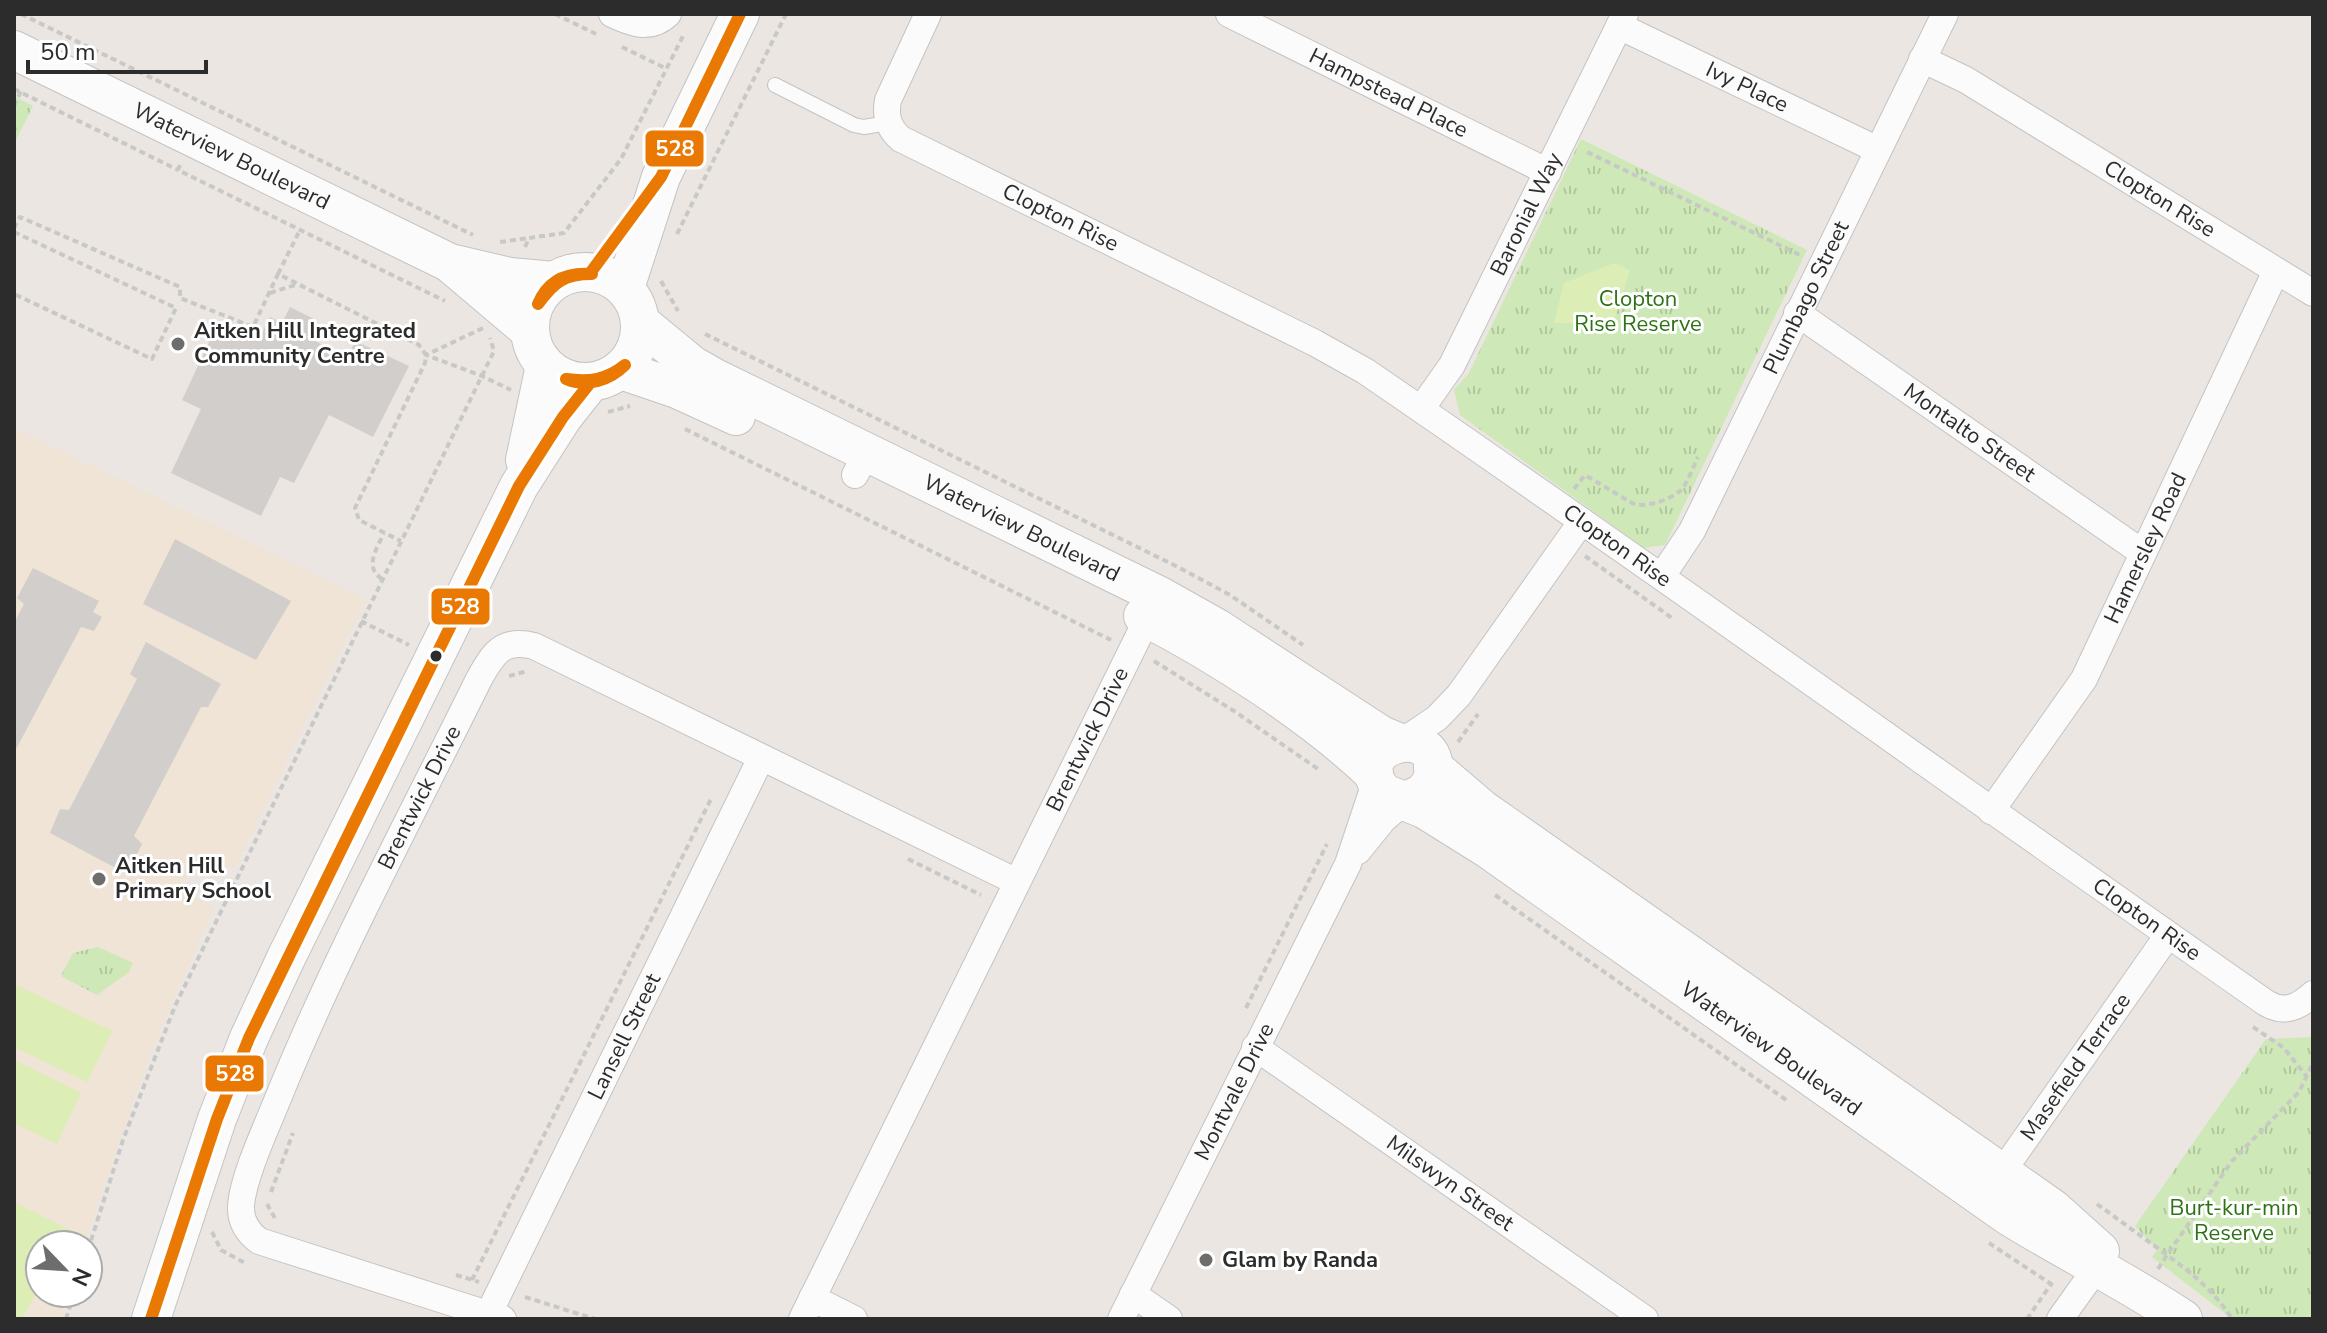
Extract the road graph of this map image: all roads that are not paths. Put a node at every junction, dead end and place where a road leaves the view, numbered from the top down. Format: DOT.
graph roads {
  1 [pos="612,14"];
  2 [pos="740,14"];
  3 [pos="928,14"];
  4 [pos="1229,14"];
  5 [pos="1945,14"];
  6 [pos="1622,20"];
  7 [pos="677,21"];
  8 [pos="14,50"];
  9 [pos="1922,59"];
  10 [pos="775,85"];
  11 [pos="888,123"];
  12 [pos="1876,149"];
  13 [pos="1548,172"];
  14 [pos="661,177"];
  15 [pos="450,263"];
  16 [pos="2276,271"];
  17 [pos="591,272"];
  18 [pos="554,281"];
  19 [pos="625,288"];
  20 [pos="2313,293"];
  21 [pos="1797,313"];
  22 [pos="641,323"];
  23 [pos="530,331"];
  24 [pos="545,366"];
  25 [pos="606,376"];
  26 [pos="1421,409"];
  27 [pos="861,464"];
  28 [pos="519,486"];
  29 [pos="1572,514"];
  30 [pos="2143,553"];
  31 [pos="1662,576"];
  32 [pos="1146,621"];
  33 [pos="1416,753"];
  34 [pos="761,758"];
  35 [pos="1390,789"];
  36 [pos="1991,811"];
  37 [pos="1017,882"];
  38 [pos="2168,935"];
  39 [pos="1718,992"];
  40 [pos="2313,994"];
  41 [pos="1255,1047"];
  42 [pos="1993,1185"];
  43 [pos="2102,1261"];
  44 [pos="1133,1294"];
  45 [pos="807,1309"];
  46 [pos="496,1317"];
  47 [pos="151,1319"];
  48 [pos="854,1319"];
  49 [pos="1121,1319"];
  50 [pos="1169,1319"];
  51 [pos="1645,1319"];
  52 [pos="2060,1319"];
  53 [pos="2183,1319"];
  1 -- 7 [label="street"];
  2 -- 14 [label="street"];
  3 -- 11 [label="street"];
  4 -- 13 [label="street, Hampstead Place"];
  5 -- 9 [label="street, Plumbago Street"];
  6 -- 12 [label="street, Ivy Place"];
  6 -- 13 [label="street, Baronial Way"];
  8 -- 15 [label="street, Waterview Boulevard"];
  9 -- 12 [label="street, Plumbago Street"];
  9 -- 16 [label="street, Clopton Rise"];
  10 -- 11 [label="lane"];
  11 -- 26 [label="street, Clopton Rise"];
  12 -- 21 [label="street, Plumbago Street"];
  13 -- 26 [label="street, Baronial Way"];
  14 -- 17 [label="street"];
  14 -- 19 [label="street"];
  15 -- 18 [label="street, Waterview Boulevard"];
  15 -- 23 [label="street, Waterview Boulevard"];
  16 -- 20 [label="street, Clopton Rise"];
  16 -- 30 [label="street, Hamersley Road"];
  17 -- 18 [label="street"];
  17 -- 19 [label="street"];
  18 -- 23 [label="street"];
  19 -- 22 [label="street"];
  21 -- 30 [label="street, Montalto Street"];
  21 -- 31 [label="street, Plumbago Street"];
  22 -- 25 [label="street"];
  22 -- 27 [label="street, Waterview Boulevard"];
  23 -- 24 [label="street"];
  24 -- 25 [label="street"];
  24 -- 28 [label="street"];
  25 -- 27 [label="street, Waterview Boulevard"];
  25 -- 28 [label="street"];
  26 -- 29 [label="street, Clopton Rise"];
  27 -- 32 [label="street, Waterview Boulevard"];
  28 -- 47 [label="street"];
  29 -- 31 [label="street, Clopton Rise"];
  29 -- 33 [label="street"];
  30 -- 36 [label="street, Hamersley Road"];
  31 -- 36 [label="street, Clopton Rise"];
  32 -- 33 [label="street, Waterview Boulevard"];
  32 -- 35 [label="street, Waterview Boulevard"];
  32 -- 37 [label="street, Brentwick Drive"];
  33 -- 35 [label="street"];
  33 -- 35 [label="street"];
  33 -- 39 [label="street, Waterview Boulevard"];
  34 -- 37 [label="street, Brentwick Drive"];
  34 -- 46 [label="street, Lansell Street"];
  34 -- 46 [label="street, Brentwick Drive"];
  35 -- 39 [label="street, Waterview Boulevard"];
  35 -- 41 [label="street, Montvale Drive"];
  36 -- 38 [label="street, Clopton Rise"];
  37 -- 45 [label="street, Brentwick Drive"];
  38 -- 40 [label="street, Clopton Rise"];
  38 -- 42 [label="street, Masefield Terrace"];
  39 -- 42 [label="street, Waterview Boulevard"];
  41 -- 44 [label="street, Montvale Drive"];
  41 -- 51 [label="street, Milswyn Street"];
  42 -- 43 [label="street, Waterview Boulevard"];
  43 -- 52 [label="street"];
  43 -- 53 [label="street, Waterview Boulevard"];
  44 -- 49 [label="street, Montvale Drive"];
  44 -- 50 [label="street"];
  45 -- 48 [label="street"];
}
